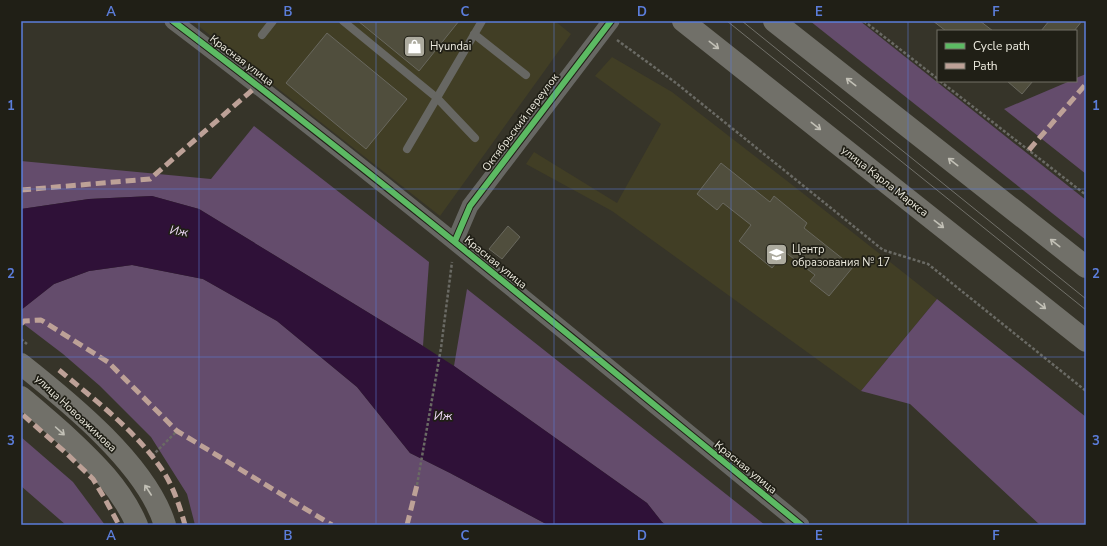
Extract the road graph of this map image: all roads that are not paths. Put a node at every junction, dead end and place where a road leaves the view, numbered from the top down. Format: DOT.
graph roads {
  1 [pos="173,21"];
  2 [pos="273,21"];
  3 [pos="343,21"];
  4 [pos="482,21"];
  5 [pos="683,21"];
  6 [pos="774,21"];
  7 [pos="607,26"];
  8 [pos="474,34"];
  9 [pos="262,35"];
  10 [pos="526,75"];
  11 [pos="437,98"];
  12 [pos="475,138"];
  13 [pos="408,149"];
  14 [pos="455,241"];
  15 [pos="1086,267"];
  16 [pos="1086,341"];
  17 [pos="21,364"];
  18 [pos="26,401"];
  19 [pos="137,525"];
  20 [pos="165,525"];
  21 [pos="801,525"];
  1 -- 14 [label="street, Красная улица"];
  2 -- 9 [label="lane"];
  3 -- 11 [label="lane"];
  4 -- 8 [label="lane"];
  5 -- 16 [label="main road, улица Карла Маркса, one-way"];
  15 -- 6 [label="main road, one-way"];
  7 -- 14 [label="street, Октябрьский переулок"];
  8 -- 10 [label="lane"];
  8 -- 11 [label="lane"];
  11 -- 12 [label="lane"];
  11 -- 13 [label="lane"];
  14 -- 21 [label="street, Красная улица"];
  20 -- 17 [label="main road, улица Новоажимова, one-way"];
  18 -- 19 [label="main road, one-way"];
}
